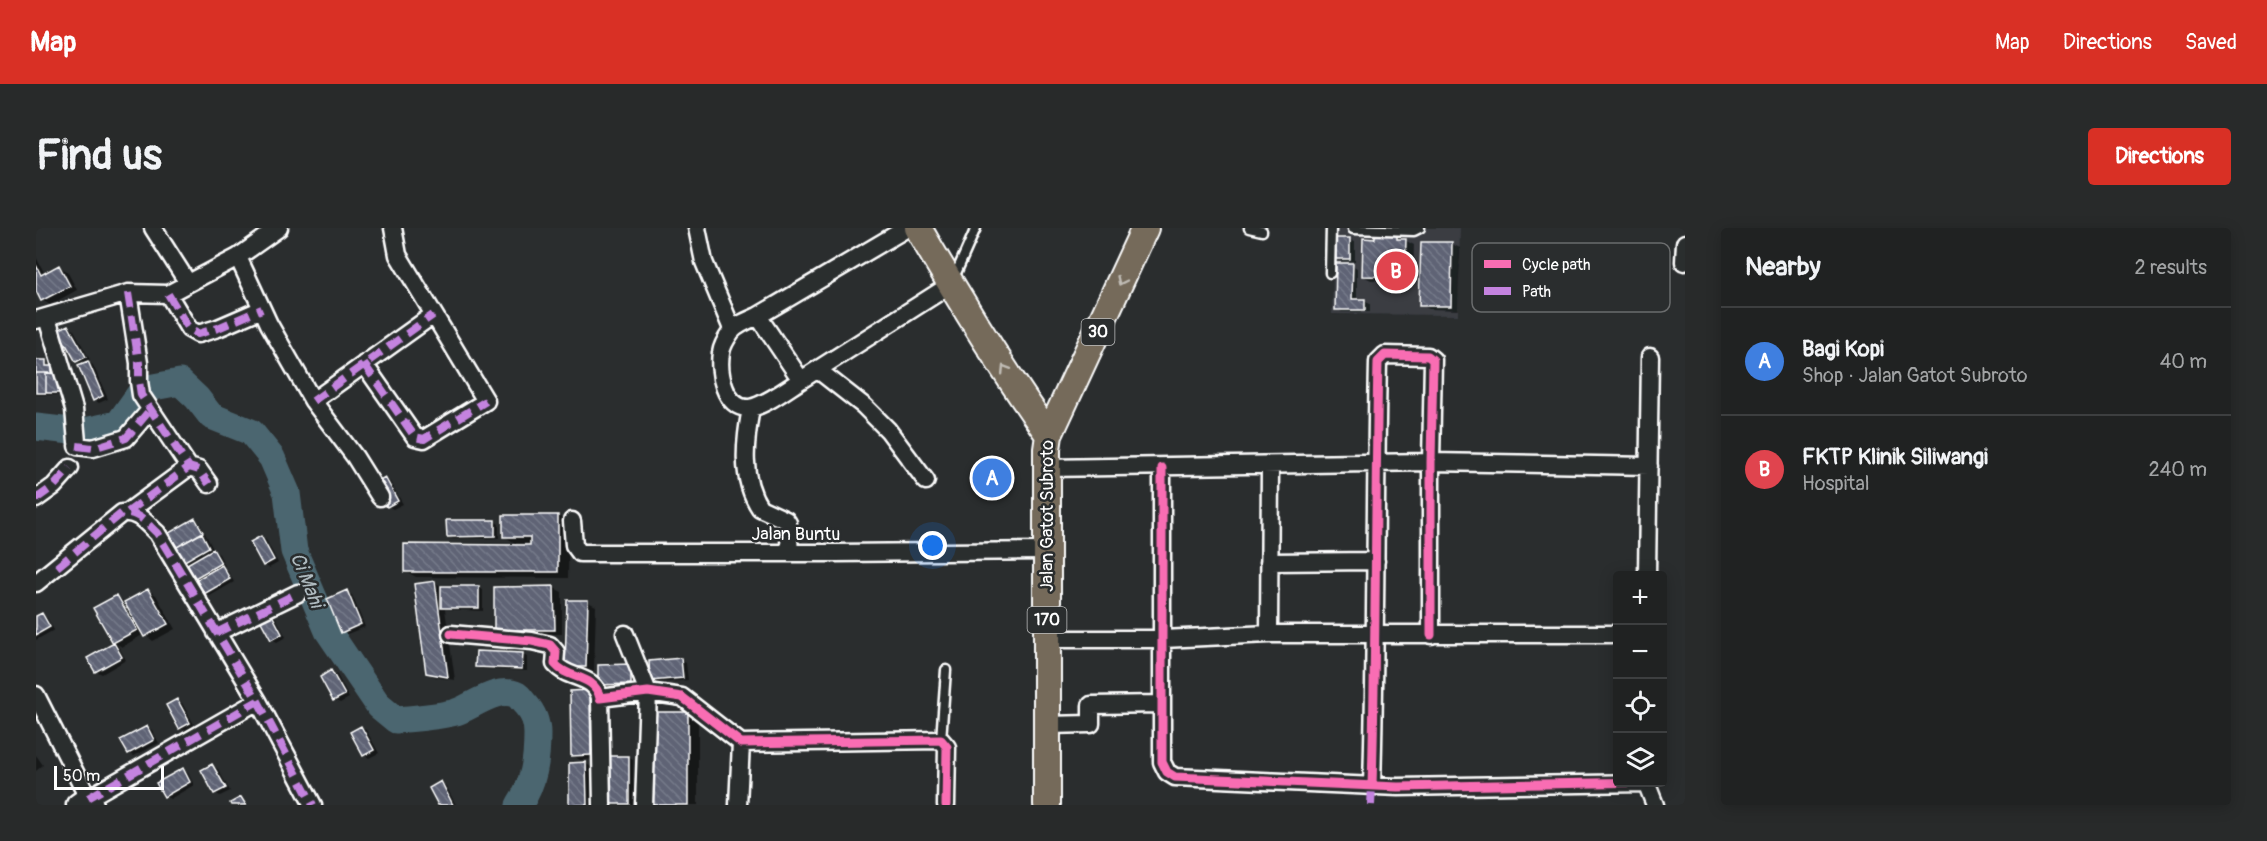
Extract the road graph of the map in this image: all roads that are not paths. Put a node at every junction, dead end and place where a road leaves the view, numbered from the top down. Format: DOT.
graph roads {
  1 [pos="153,228"];
  2 [pos="279,228"];
  3 [pos="393,228"];
  4 [pos="697,228"];
  5 [pos="907,228"];
  6 [pos="918,228"];
  7 [pos="976,228"];
  8 [pos="1145,228"];
  9 [pos="1249,228"];
  10 [pos="1331,228"];
  11 [pos="1420,228"];
  12 [pos="1353,229"];
  13 [pos="1262,231"];
  14 [pos="1685,243"];
  15 [pos="238,257"];
  16 [pos="1684,262"];
  17 [pos="1330,273"];
  18 [pos="188,283"];
  19 [pos="950,285"];
  20 [pos="128,293"];
  21 [pos="168,294"];
  22 [pos="262,309"];
  23 [pos="433,315"];
  24 [pos="758,316"];
  25 [pos="42,319"];
  26 [pos="732,329"];
  27 [pos="1650,357"];
  28 [pos="364,364"];
  29 [pos="818,370"];
  30 [pos="801,380"];
  31 [pos="1022,398"];
  32 [pos="1066,400"];
  33 [pos="312,401"];
  34 [pos="148,407"];
  35 [pos="751,408"];
  36 [pos="1049,435"];
  37 [pos="1431,462"];
  38 [pos="1376,463"];
  39 [pos="1270,465"];
  40 [pos="1649,466"];
  41 [pos="189,467"];
  42 [pos="70,468"];
  43 [pos="1047,468"];
  44 [pos="1162,468"];
  45 [pos="926,481"];
  46 [pos="208,484"];
  47 [pos="380,497"];
  48 [pos="36,499"];
  49 [pos="128,512"];
  50 [pos="572,521"];
  51 [pos="1047,551"];
  52 [pos="790,553"];
  53 [pos="1376,561"];
  54 [pos="1269,562"];
  55 [pos="1647,571"];
  56 [pos="36,583"];
  57 [pos="298,593"];
  58 [pos="216,633"];
  59 [pos="451,634"];
  60 [pos="625,634"];
  61 [pos="1269,634"];
  62 [pos="1613,634"];
  63 [pos="1376,635"];
  64 [pos="1431,635"];
  65 [pos="1047,639"];
  66 [pos="1163,639"];
  67 [pos="946,670"];
  68 [pos="648,692"];
  69 [pos="36,695"];
  70 [pos="600,699"];
  71 [pos="258,701"];
  72 [pos="1161,704"];
  73 [pos="1047,725"];
  74 [pos="940,740"];
  75 [pos="741,742"];
  76 [pos="1613,783"];
  77 [pos="1372,786"];
  78 [pos="1648,787"];
  79 [pos="86,803"];
  80 [pos="313,805"];
  81 [pos="602,805"];
  82 [pos="644,805"];
  83 [pos="738,805"];
  84 [pos="946,805"];
  85 [pos="1047,805"];
  86 [pos="1656,805"];
  1 -- 18 [label="street"];
  2 -- 15 [label="street"];
  3 -- 23 [label="street"];
  4 -- 26 [label="street"];
  5 -- 24 [label="street"];
  6 -- 19 [label="main road, Jalan Gatot Subroto"];
  7 -- 19 [label="lane"];
  8 -- 32 [label="main road, 30, one-way"];
  9 -- 13 [label="lane"];
  10 -- 17 [label="lane"];
  11 -- 12 [label="lane"];
  14 -- 16 [label="street"];
  15 -- 18 [label="street"];
  15 -- 22 [label="street"];
  18 -- 21 [label="street"];
  19 -- 29 [label="street"];
  31 -- 19 [label="main road, Jalan Gatot Subroto, one-way"];
  20 -- 21 [label="street"];
  20 -- 25 [label="street"];
  20 -- 34 [label="street"];
  21 -- 22 [label="street"];
  22 -- 33 [label="street"];
  23 -- 28 [label="street"];
  23 -- 28 [label="street"];
  24 -- 26 [label="street"];
  24 -- 30 [label="street"];
  25 -- 34 [label="street"];
  26 -- 35 [label="street"];
  27 -- 40 [label="street"];
  28 -- 33 [label="street"];
  29 -- 30 [label="street"];
  29 -- 45 [label="street"];
  30 -- 35 [label="street"];
  31 -- 32 [label="main road"];
  31 -- 36 [label="main road, Jalan Gatot Subroto"];
  32 -- 36 [label="main road, 30"];
  33 -- 47 [label="street"];
  34 -- 41 [label="street"];
  35 -- 52 [label="street"];
  36 -- 43 [label="main road, Jalan Gatot Subroto / 170"];
  37 -- 38 [label="street"];
  37 -- 38 [label="street"];
  37 -- 40 [label="street"];
  37 -- 64 [label="street"];
  38 -- 39 [label="street"];
  38 -- 53 [label="street"];
  39 -- 44 [label="street"];
  39 -- 54 [label="street"];
  40 -- 55 [label="street"];
  41 -- 46 [label="street"];
  41 -- 49 [label="street"];
  42 -- 48 [label="street"];
  43 -- 44 [label="street"];
  43 -- 51 [label="main road, Jalan Gatot Subroto / 170"];
  44 -- 66 [label="street"];
  49 -- 56 [label="street"];
  49 -- 58 [label="street"];
  50 -- 52 [label="street, Jalan Buntu"];
  51 -- 52 [label="street, Jalan Buntu"];
  51 -- 65 [label="main road, Jalan Gatot Subroto / 170"];
  53 -- 54 [label="street"];
  53 -- 63 [label="street"];
  54 -- 61 [label="street"];
  57 -- 58 [label="street"];
  58 -- 71 [label="street"];
  59 -- 70 [label="street"];
  60 -- 68 [label="street"];
  61 -- 63 [label="street"];
  61 -- 66 [label="street"];
  62 -- 64 [label="street"];
  63 -- 64 [label="street"];
  63 -- 77 [label="street"];
  65 -- 66 [label="street"];
  65 -- 73 [label="main road, Jalan Gatot Subroto / 170"];
  66 -- 72 [label="street"];
  67 -- 74 [label="lane"];
  68 -- 70 [label="street"];
  68 -- 75 [label="street"];
  68 -- 82 [label="street"];
  69 -- 79 [label="street"];
  70 -- 81 [label="street"];
  71 -- 79 [label="street"];
  71 -- 80 [label="street"];
  72 -- 73 [label="street"];
  72 -- 77 [label="street"];
  73 -- 85 [label="main road, Jalan Gatot Subroto / 170"];
  74 -- 75 [label="street"];
  74 -- 84 [label="street"];
  75 -- 83 [label="street"];
  76 -- 77 [label="street"];
  78 -- 86 [label="street"];
}
